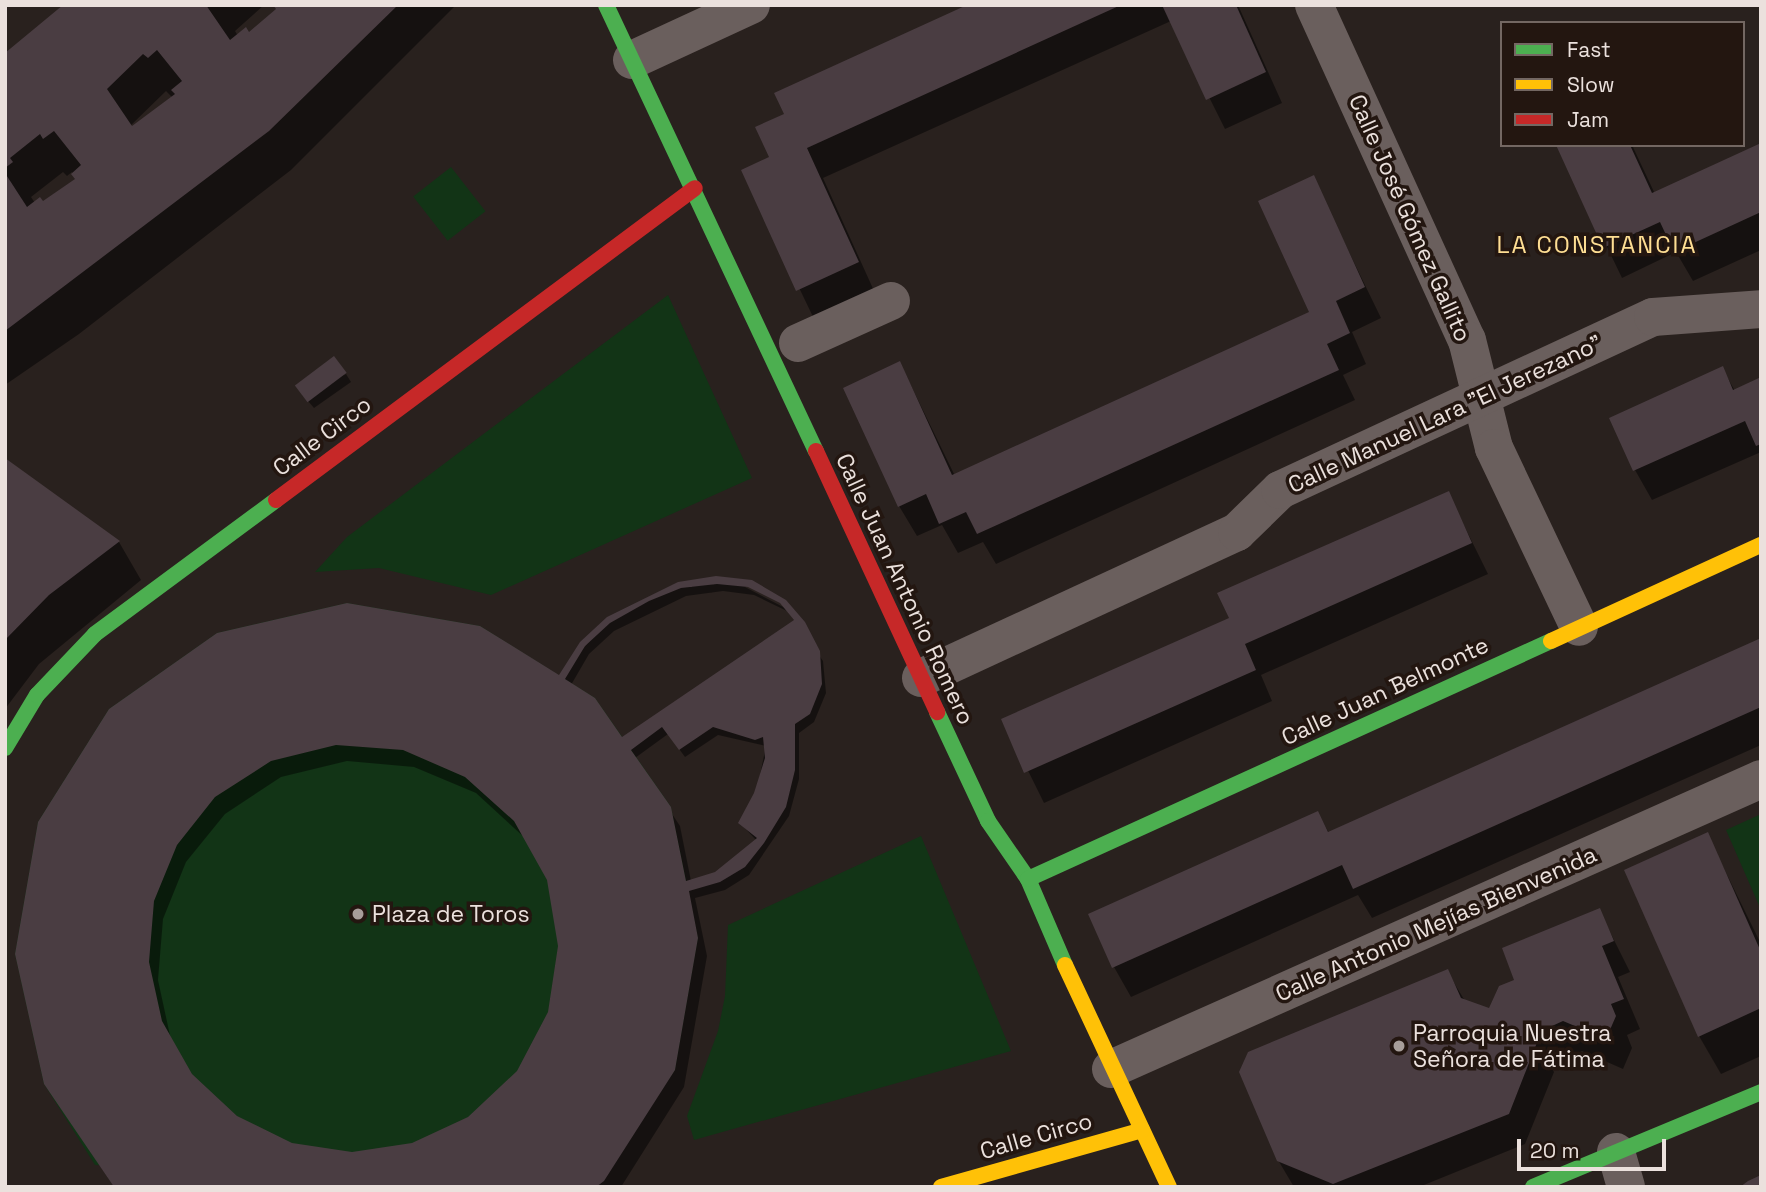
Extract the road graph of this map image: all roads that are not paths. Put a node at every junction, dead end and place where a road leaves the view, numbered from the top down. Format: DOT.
graph roads {
  1 [pos="606,5"];
  2 [pos="751,5"];
  3 [pos="1314,5"];
  4 [pos="632,60"];
  5 [pos="695,188"];
  6 [pos="891,301"];
  7 [pos="1761,309"];
  8 [pos="798,343"];
  9 [pos="1480,396"];
  10 [pos="1761,545"];
  11 [pos="1578,627"];
  12 [pos="920,678"];
  13 [pos="5,748"];
  14 [pos="1761,779"];
  15 [pos="1028,879"];
  16 [pos="1111,1069"];
  17 [pos="1761,1092"];
  18 [pos="1142,1130"];
  19 [pos="1621,1169"];
  20 [pos="941,1187"];
  21 [pos="1169,1187"];
  22 [pos="1533,1187"];
  1 -- 4 [label="street, Calle Juan Antonio Romero"];
  2 -- 4 [label="street"];
  3 -- 9 [label="street, Calle José Gómez Gallito"];
  4 -- 5 [label="street, Calle Juan Antonio Romero"];
  5 -- 12 [label="street, Calle Juan Antonio Romero"];
  5 -- 13 [label="street, Calle Circo"];
  6 -- 8 [label="street"];
  7 -- 9 [label="street, Calle Manuel Lara \"El Jerezano\""];
  9 -- 11 [label="street, Calle José Gómez Gallito"];
  9 -- 12 [label="street, Calle Manuel Lara \"El Jerezano\""];
  10 -- 11 [label="street, Calle Juan Belmonte"];
  11 -- 15 [label="street, Calle Juan Belmonte"];
  12 -- 15 [label="street, Calle Juan Antonio Romero"];
  14 -- 16 [label="street, Calle Antonio Mejías Bienvenida"];
  15 -- 16 [label="street, Calle Juan Antonio Romero"];
  16 -- 18 [label="street, Calle Juan Antonio Romero"];
  17 -- 19 [label="street"];
  18 -- 20 [label="street, Calle Circo"];
  18 -- 21 [label="street, Calle Juan Antonio Romero"];
  19 -- 22 [label="street"];
}
